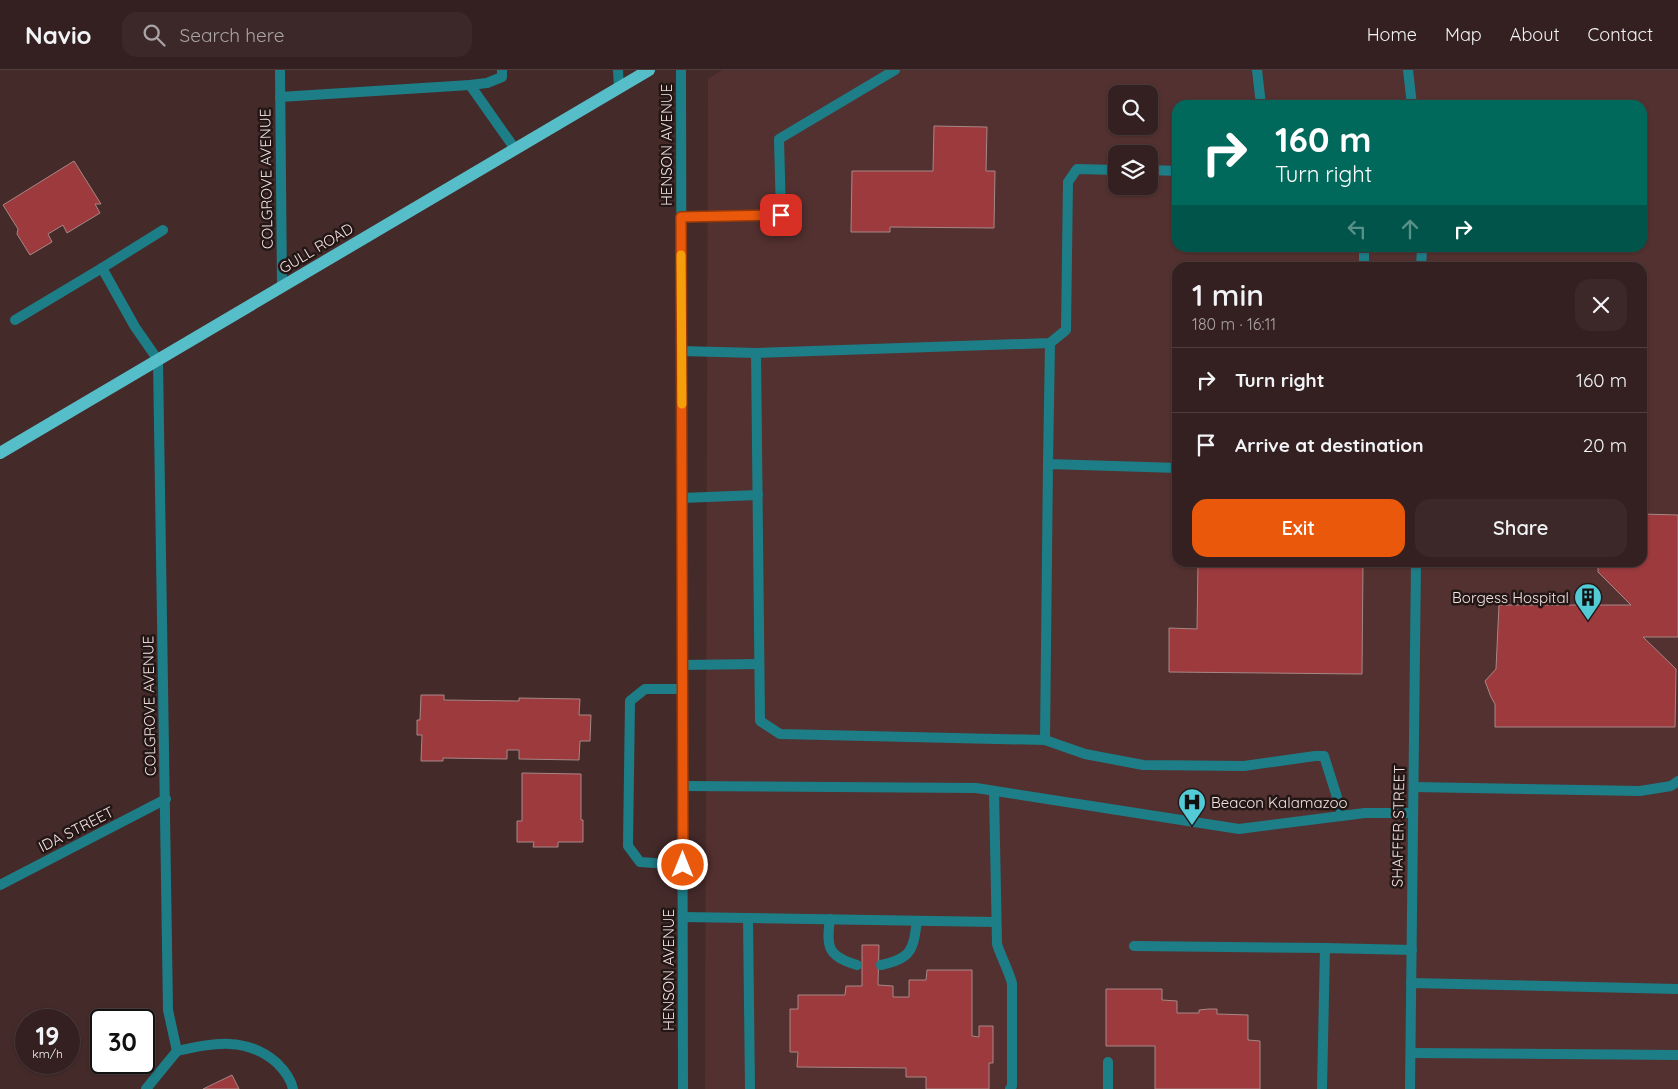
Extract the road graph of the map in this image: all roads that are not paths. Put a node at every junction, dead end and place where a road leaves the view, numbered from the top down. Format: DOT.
graph roads {
  1 [pos="280,70"];
  2 [pos="502,70"];
  3 [pos="618,70"];
  4 [pos="649,70"];
  5 [pos="681,70"];
  6 [pos="895,70"];
  7 [pos="1258,70"];
  8 [pos="1408,70"];
  9 [pos="879,74"];
  10 [pos="470,84"];
  11 [pos="619,88"];
  12 [pos="280,97"];
  13 [pos="1261,100"];
  14 [pos="1411,100"];
  15 [pos="515,149"];
  16 [pos="1108,170"];
  17 [pos="1158,170"];
  18 [pos="1172,170"];
  19 [pos="681,217"];
  20 [pos="163,230"];
  21 [pos="102,268"];
  22 [pos="282,287"];
  23 [pos="15,320"];
  24 [pos="1050,343"];
  25 [pos="681,351"];
  26 [pos="756,353"];
  27 [pos="158,360"];
  28 [pos="0,453"];
  29 [pos="1048,464"];
  30 [pos="1172,468"];
  31 [pos="758,495"];
  32 [pos="682,498"];
  33 [pos="1416,567"];
  34 [pos="759,664"];
  35 [pos="682,665"];
  36 [pos="682,689"];
  37 [pos="1045,740"];
  38 [pos="1678,781"];
  39 [pos="682,786"];
  40 [pos="1414,787"];
  41 [pos="994,791"];
  42 [pos="166,799"];
  43 [pos="1414,813"];
  44 [pos="1343,816"];
  45 [pos="683,865"];
  46 [pos="0,886"];
  47 [pos="683,917"];
  48 [pos="748,918"];
  49 [pos="830,919"];
  50 [pos="917,921"];
  51 [pos="996,922"];
  52 [pos="1134,946"];
  53 [pos="1325,948"];
  54 [pos="1412,950"];
  55 [pos="857,965"];
  56 [pos="881,965"];
  57 [pos="1412,982"];
  58 [pos="1678,990"];
  59 [pos="177,1051"];
  60 [pos="1411,1053"];
  61 [pos="1678,1056"];
  62 [pos="1108,1062"];
  63 [pos="146,1089"];
  64 [pos="293,1089"];
  65 [pos="684,1089"];
  66 [pos="750,1089"];
  67 [pos="1010,1089"];
  68 [pos="1108,1089"];
  69 [pos="1322,1089"];
  70 [pos="1410,1089"];
  1 -- 12 [label="street, COLGROVE AVENUE"];
  2 -- 10 [label="street"];
  3 -- 11 [label="street"];
  4 -- 11 [label="main road, GULL ROAD"];
  5 -- 19 [label="street, HENSON AVENUE"];
  6 -- 9 [label="street"];
  7 -- 13 [label="street"];
  8 -- 14 [label="street"];
  9 -- 19 [label="street"];
  10 -- 12 [label="street"];
  10 -- 15 [label="street"];
  11 -- 15 [label="main road, GULL ROAD"];
  12 -- 22 [label="street, COLGROVE AVENUE"];
  15 -- 22 [label="main road, GULL ROAD"];
  16 -- 24 [label="street"];
  17 -- 18 [label="street"];
  19 -- 25 [label="street, HENSON AVENUE"];
  20 -- 21 [label="street"];
  21 -- 23 [label="street"];
  21 -- 27 [label="street"];
  22 -- 27 [label="main road, GULL ROAD"];
  24 -- 26 [label="street"];
  24 -- 29 [label="street"];
  25 -- 26 [label="street"];
  25 -- 32 [label="street, HENSON AVENUE"];
  26 -- 31 [label="street"];
  27 -- 28 [label="main road, GULL ROAD"];
  27 -- 42 [label="street, COLGROVE AVENUE"];
  29 -- 30 [label="street"];
  29 -- 37 [label="street"];
  31 -- 32 [label="street"];
  31 -- 34 [label="street"];
  32 -- 35 [label="street, HENSON AVENUE"];
  33 -- 40 [label="street, SHAFFER STREET"];
  34 -- 35 [label="street"];
  34 -- 37 [label="street"];
  35 -- 36 [label="street, HENSON AVENUE"];
  36 -- 39 [label="street, HENSON AVENUE"];
  36 -- 45 [label="street"];
  37 -- 44 [label="street"];
  38 -- 40 [label="street"];
  39 -- 41 [label="street"];
  39 -- 45 [label="street, HENSON AVENUE"];
  40 -- 43 [label="street, SHAFFER STREET"];
  41 -- 44 [label="street"];
  41 -- 51 [label="street"];
  42 -- 46 [label="street, IDA STREET"];
  42 -- 59 [label="street, COLGROVE AVENUE"];
  43 -- 44 [label="street"];
  43 -- 54 [label="street, SHAFFER STREET"];
  45 -- 47 [label="street, HENSON AVENUE"];
  47 -- 48 [label="street"];
  47 -- 65 [label="street, HENSON AVENUE"];
  48 -- 49 [label="street"];
  48 -- 66 [label="street"];
  49 -- 50 [label="street"];
  49 -- 55 [label="street"];
  50 -- 51 [label="street"];
  50 -- 56 [label="street"];
  51 -- 67 [label="street"];
  52 -- 53 [label="street"];
  53 -- 54 [label="street"];
  53 -- 69 [label="street"];
  54 -- 57 [label="street, SHAFFER STREET"];
  57 -- 58 [label="street"];
  57 -- 60 [label="street, SHAFFER STREET"];
  59 -- 63 [label="street"];
  59 -- 64 [label="street"];
  60 -- 61 [label="street"];
  60 -- 70 [label="street, SHAFFER STREET"];
  62 -- 68 [label="street"];
}
